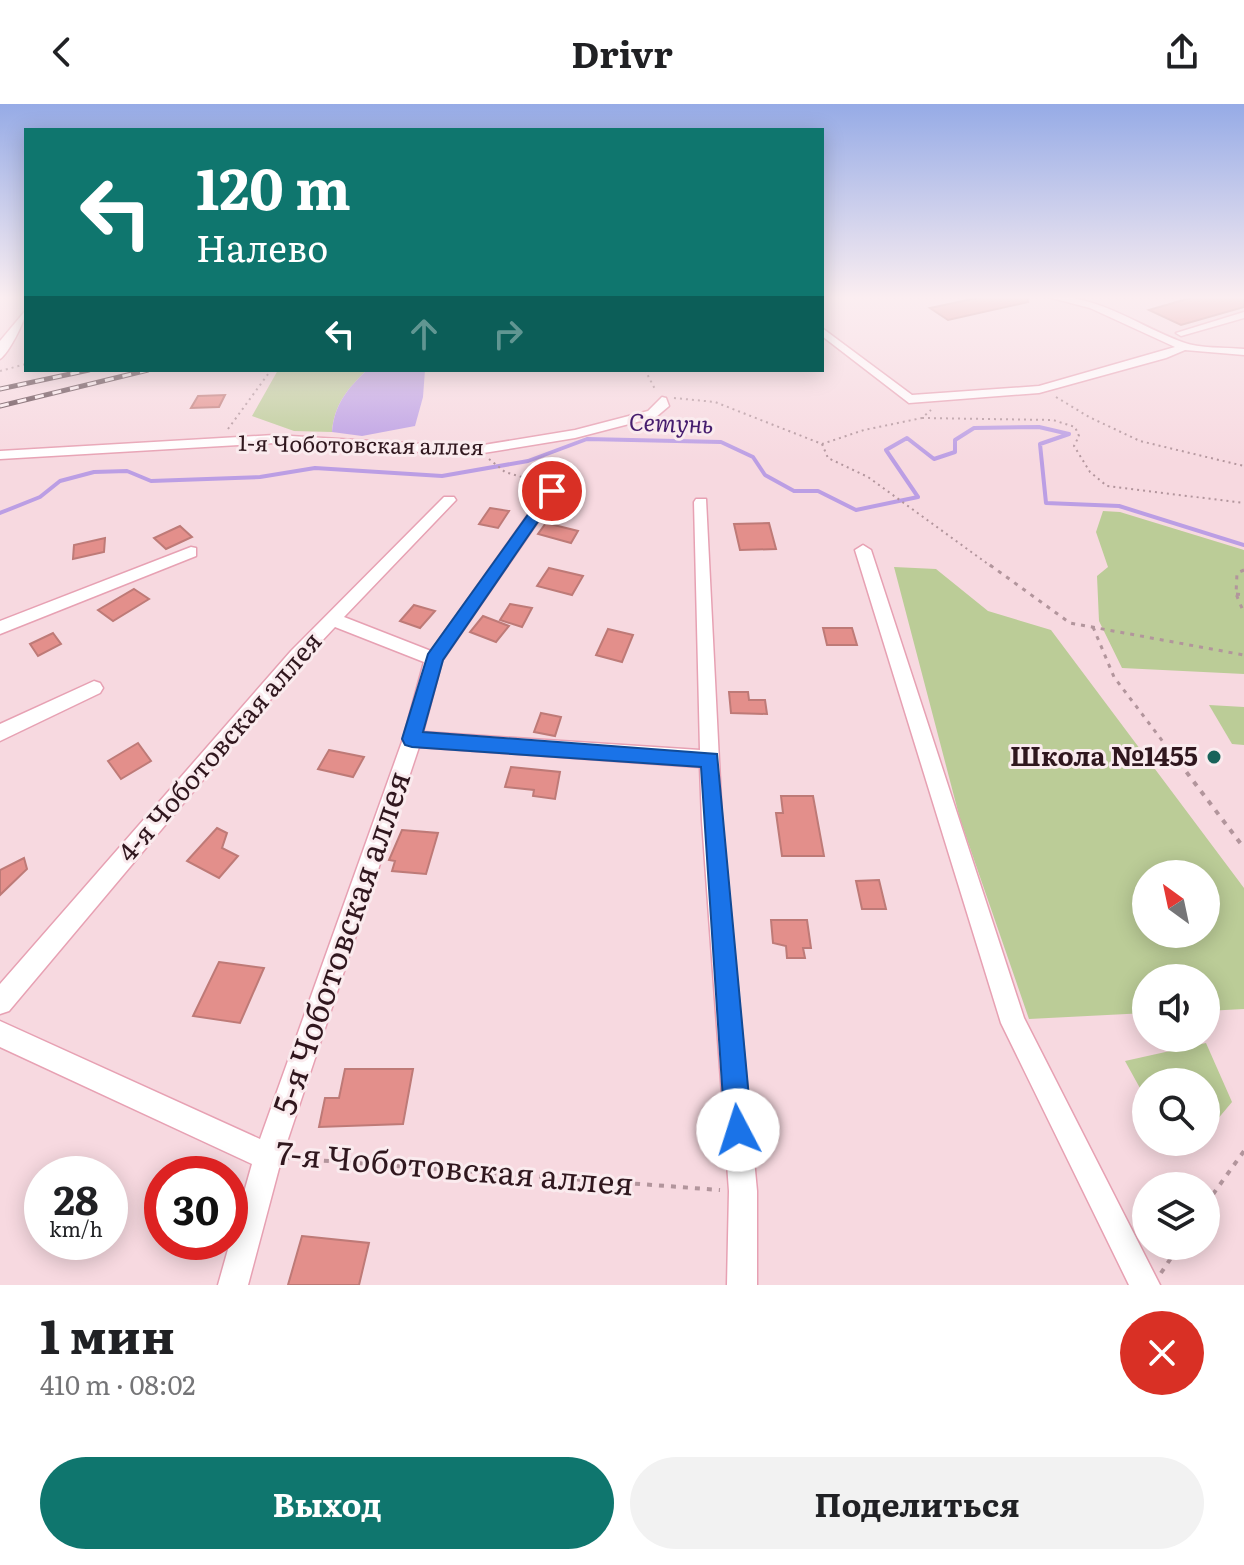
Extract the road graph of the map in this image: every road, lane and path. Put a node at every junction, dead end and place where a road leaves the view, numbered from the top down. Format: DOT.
graph roads {
  1 [pos="849,352"];
  2 [pos="1172,352"];
  3 [pos="24,365"];
  4 [pos="0,371"];
  5 [pos="270,372"];
  6 [pos="646,372"];
  7 [pos="1043,389"];
  8 [pos="946,396"];
  9 [pos="662,401"];
  10 [pos="922,418"];
  11 [pos="219,442"];
  12 [pos="822,444"];
  13 [pos="0,455"];
  14 [pos="488,459"];
  15 [pos="1244,466"];
  16 [pos="552,491"];
  17 [pos="449,500"];
  18 [pos="701,502"];
  19 [pos="1244,503"];
  20 [pos="863,550"];
  21 [pos="191,552"];
  22 [pos="1244,570"];
  23 [pos="1236,594"];
  24 [pos="1244,595"];
  25 [pos="1244,613"];
  26 [pos="332,619"];
  27 [pos="1093,627"];
  28 [pos="0,628"];
  29 [pos="1244,655"];
  30 [pos="434,659"];
  31 [pos="94,688"];
  32 [pos="0,733"];
  33 [pos="412,739"];
  34 [pos="710,759"];
  35 [pos="1244,848"];
  36 [pos="0,1002"];
  37 [pos="0,1034"];
  38 [pos="1244,1151"];
  39 [pos="268,1157"];
  40 [pos="1220,1183"];
  41 [pos="743,1191"];
  42 [pos="1170,1260"];
  43 [pos="233,1285"];
  44 [pos="742,1285"];
  45 [pos="1145,1285"];
  46 [pos="1153,1285"];
  1 -- 8 [label="street"];
  2 -- 7 [label="street"];
  3 -- 4 [label="path"];
  5 -- 11 [label="path"];
  6 -- 9 [label="path"];
  7 -- 8 [label="street"];
  7 -- 15 [label="path"];
  8 -- 10 [label="path"];
  9 -- 11 [label="street, 1-я Чоботовская аллея"];
  9 -- 12 [label="path"];
  10 -- 12 [label="path"];
  10 -- 19 [label="path"];
  11 -- 13 [label="street, 1-я Чоботовская аллея"];
  12 -- 27 [label="path"];
  14 -- 16 [label="path"];
  16 -- 30 [label="street, 5-я Чоботовская аллея"];
  17 -- 26 [label="street, 4-я Чоботовская аллея"];
  18 -- 34 [label="street"];
  20 -- 45 [label="street"];
  21 -- 28 [label="street"];
  22 -- 23 [label="path"];
  23 -- 24 [label="path"];
  23 -- 25 [label="path"];
  26 -- 30 [label="street"];
  26 -- 36 [label="street, 4-я Чоботовская аллея"];
  27 -- 29 [label="path"];
  27 -- 35 [label="path"];
  30 -- 33 [label="street, 5-я Чоботовская аллея"];
  31 -- 32 [label="street"];
  33 -- 34 [label="street"];
  33 -- 39 [label="street, 5-я Чоботовская аллея"];
  34 -- 41 [label="street"];
  37 -- 39 [label="street, 7-я Чоботовская аллея"];
  38 -- 40 [label="path"];
  39 -- 41 [label="path, 7-я Чоботовская аллея"];
  39 -- 43 [label="street, 5-я Чоботовская аллея"];
  41 -- 44 [label="street"];
  42 -- 46 [label="path"];
}
